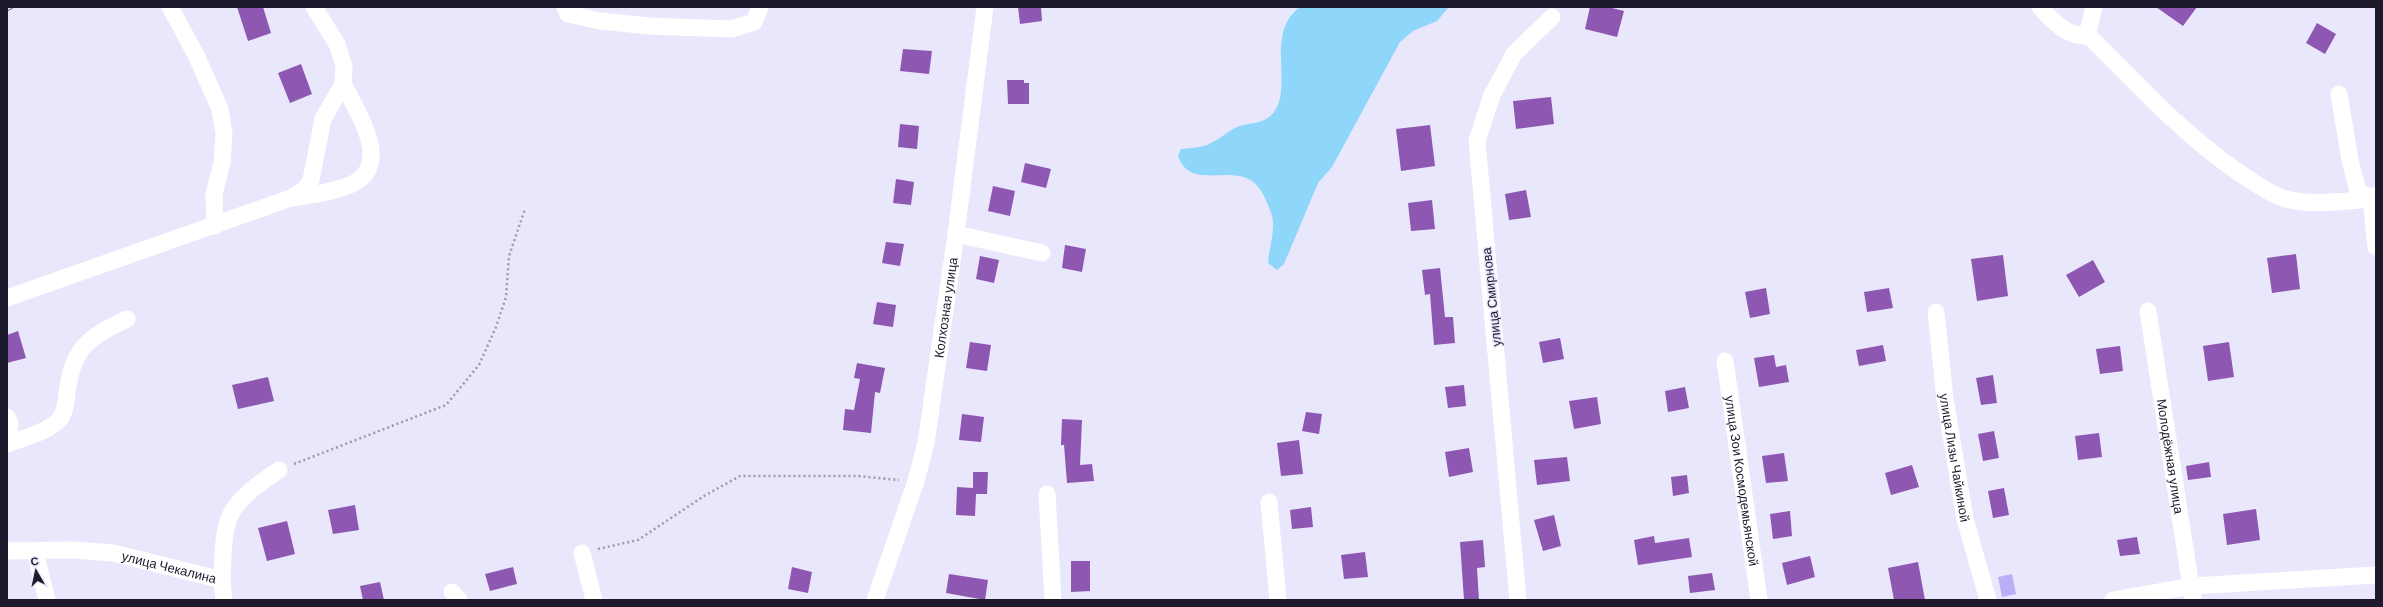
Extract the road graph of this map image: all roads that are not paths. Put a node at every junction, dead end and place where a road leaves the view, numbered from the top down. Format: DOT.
graph roads {
  1 [pos="170,7"];
  2 [pos="314,7"];
  3 [pos="565,7"];
  4 [pos="760,7"];
  5 [pos="985,7"];
  6 [pos="2040,7"];
  7 [pos="2094,7"];
  8 [pos="1552,17"];
  9 [pos="2087,35"];
  10 [pos="343,84"];
  11 [pos="2339,94"];
  12 [pos="2373,197"];
  13 [pos="291,198"];
  14 [pos="214,226"];
  15 [pos="956,234"];
  16 [pos="2376,247"];
  17 [pos="1042,253"];
  18 [pos="7,298"];
  19 [pos="1936,312"];
  20 [pos="2148,312"];
  21 [pos="127,319"];
  22 [pos="1725,361"];
  23 [pos="7,416"];
  24 [pos="7,444"];
  25 [pos="278,470"];
  26 [pos="1047,494"];
  27 [pos="1269,502"];
  28 [pos="7,551"];
  29 [pos="35,551"];
  30 [pos="582,553"];
  31 [pos="2376,575"];
  32 [pos="222,580"];
  33 [pos="2193,593"];
  34 [pos="47,600"];
  35 [pos="224,600"];
  36 [pos="594,600"];
  37 [pos="875,600"];
  38 [pos="1053,600"];
  39 [pos="1278,600"];
  40 [pos="1518,600"];
  41 [pos="1759,600"];
  42 [pos="1988,600"];
  43 [pos="2113,600"];
  1 -- 14 [label="street"];
  2 -- 10 [label="street"];
  3 -- 4 [label="street"];
  5 -- 15 [label="street, Колхозная улица"];
  6 -- 9 [label="street"];
  7 -- 9 [label="street"];
  8 -- 40 [label="street, улица Смирнова"];
  9 -- 12 [label="street"];
  10 -- 13 [label="street"];
  10 -- 13 [label="street"];
  11 -- 12 [label="street"];
  12 -- 16 [label="street"];
  13 -- 14 [label="street"];
  14 -- 18 [label="street"];
  15 -- 17 [label="street"];
  15 -- 37 [label="street, Колхозная улица"];
  19 -- 42 [label="street, улица Лизы Чайкиной"];
  20 -- 33 [label="street, Молодёжная улица"];
  21 -- 24 [label="street"];
  22 -- 41 [label="street, улица Зои Космодемьянской"];
  23 -- 24 [label="street"];
  25 -- 32 [label="street, улица Чекалина"];
  26 -- 38 [label="street"];
  27 -- 39 [label="street"];
  28 -- 29 [label="street, улица Чекалина"];
  29 -- 32 [label="street, улица Чекалина"];
  29 -- 34 [label="street"];
  30 -- 36 [label="street"];
  31 -- 33 [label="street"];
  32 -- 35 [label="street"];
  33 -- 43 [label="street"];
}
